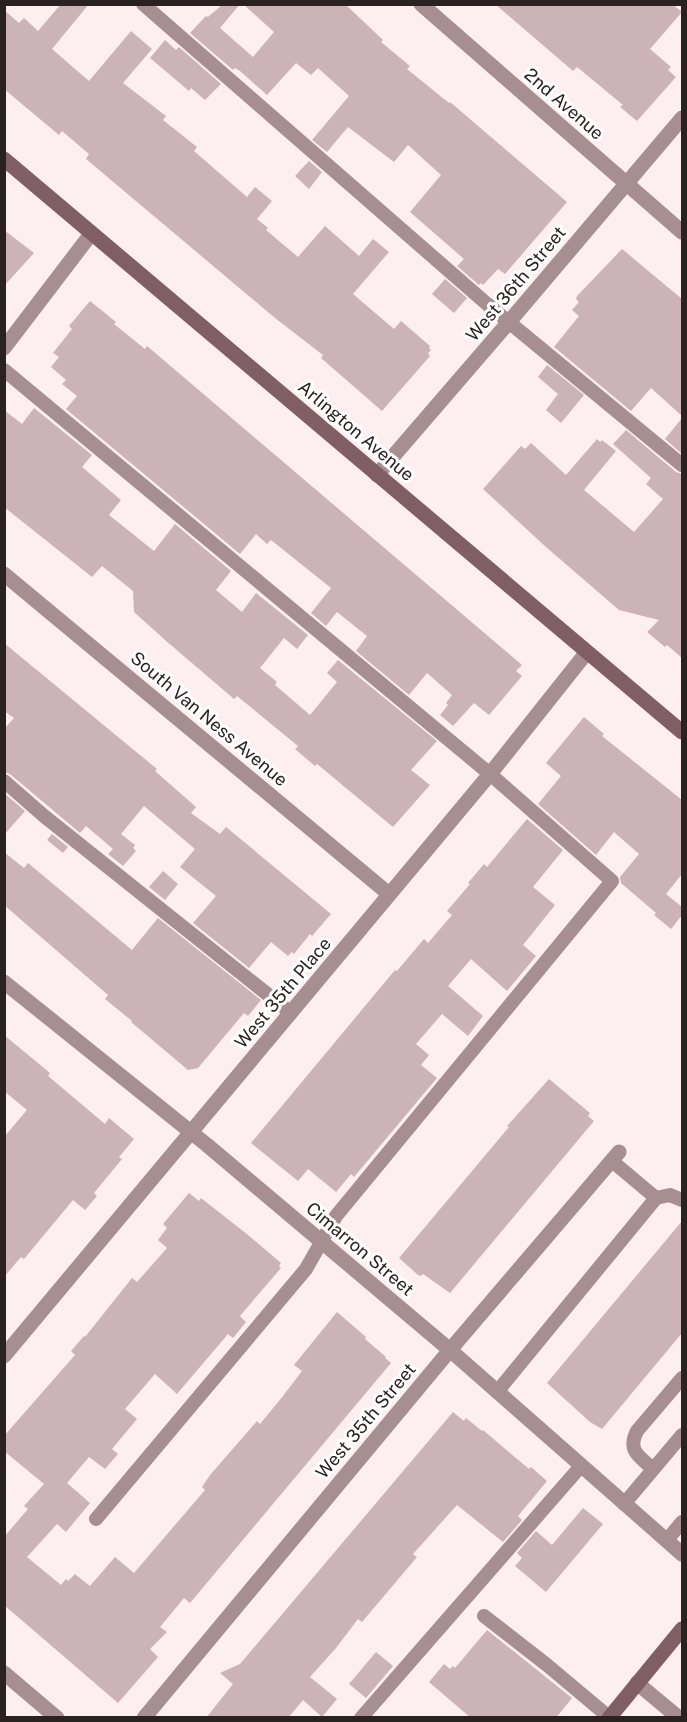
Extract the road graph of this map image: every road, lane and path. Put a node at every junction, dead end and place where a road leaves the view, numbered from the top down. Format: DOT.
graph roads {
  1 [pos="143,4"];
  2 [pos="421,4"];
  3 [pos="682,118"];
  4 [pos="4,159"];
  5 [pos="626,183"];
  6 [pos="682,232"];
  7 [pos="91,234"];
  8 [pos="510,322"];
  9 [pos="4,348"];
  10 [pos="4,370"];
  11 [pos="682,465"];
  12 [pos="377,475"];
  13 [pos="4,574"];
  14 [pos="587,652"];
  15 [pos="682,732"];
  16 [pos="490,774"];
  17 [pos="4,781"];
  18 [pos="389,894"];
  19 [pos="4,982"];
  20 [pos="291,1013"];
  21 [pos="193,1132"];
  22 [pos="616,1156"];
  23 [pos="656,1198"];
  24 [pos="682,1200"];
  25 [pos="321,1242"];
  26 [pos="450,1350"];
  27 [pos="4,1356"];
  28 [pos="682,1378"];
  29 [pos="497,1392"];
  30 [pos="682,1435"];
  31 [pos="580,1466"];
  32 [pos="653,1469"];
  33 [pos="624,1504"];
  34 [pos="96,1519"];
  35 [pos="682,1522"];
  36 [pos="667,1540"];
  37 [pos="682,1554"];
  38 [pos="484,1616"];
  39 [pos="682,1629"];
  40 [pos="4,1673"];
  41 [pos="638,1683"];
  42 [pos="609,1717"];
  43 [pos="57,1718"];
  44 [pos="144,1718"];
  45 [pos="361,1718"];
  46 [pos="679,1718"];
  1 -- 8 [label="lane"];
  2 -- 5 [label="street, 2nd Avenue"];
  3 -- 5 [label="street, West 36th Street"];
  4 -- 7 [label="main road, Arlington Avenue"];
  5 -- 6 [label="street, 2nd Avenue"];
  5 -- 8 [label="street, West 36th Street"];
  7 -- 9 [label="street"];
  7 -- 12 [label="main road, Arlington Avenue"];
  8 -- 11 [label="lane"];
  8 -- 12 [label="street, West 36th Street"];
  10 -- 16 [label="lane"];
  12 -- 14 [label="main road, Arlington Avenue"];
  13 -- 18 [label="street, South Van Ness Avenue"];
  14 -- 15 [label="main road, Arlington Avenue"];
  14 -- 16 [label="street, West 35th Place"];
  16 -- 18 [label="street, West 35th Place"];
  16 -- 25 [label="lane"];
  17 -- 20 [label="lane"];
  18 -- 20 [label="street, West 35th Place"];
  19 -- 21 [label="street, Cimarron Street"];
  20 -- 21 [label="street, West 35th Place"];
  21 -- 25 [label="street, Cimarron Street"];
  21 -- 27 [label="street, West 35th Place"];
  22 -- 23 [label="lane"];
  22 -- 26 [label="street, West 35th Street"];
  23 -- 24 [label="lane"];
  23 -- 29 [label="lane"];
  25 -- 26 [label="street, Cimarron Street"];
  25 -- 34 [label="lane"];
  26 -- 29 [label="street, Cimarron Street"];
  26 -- 44 [label="street, West 35th Street"];
  28 -- 32 [label="lane"];
  29 -- 31 [label="street, Cimarron Street"];
  30 -- 32 [label="lane"];
  31 -- 33 [label="street, Cimarron Street"];
  31 -- 45 [label="lane"];
  32 -- 33 [label="lane"];
  33 -- 36 [label="street, Cimarron Street"];
  35 -- 36 [label="lane"];
  36 -- 37 [label="street, Cimarron Street"];
  38 -- 42 [label="lane"];
  39 -- 41 [label="main road"];
  40 -- 43 [label="street"];
  41 -- 42 [label="main road"];
  41 -- 46 [label="street"];
}
